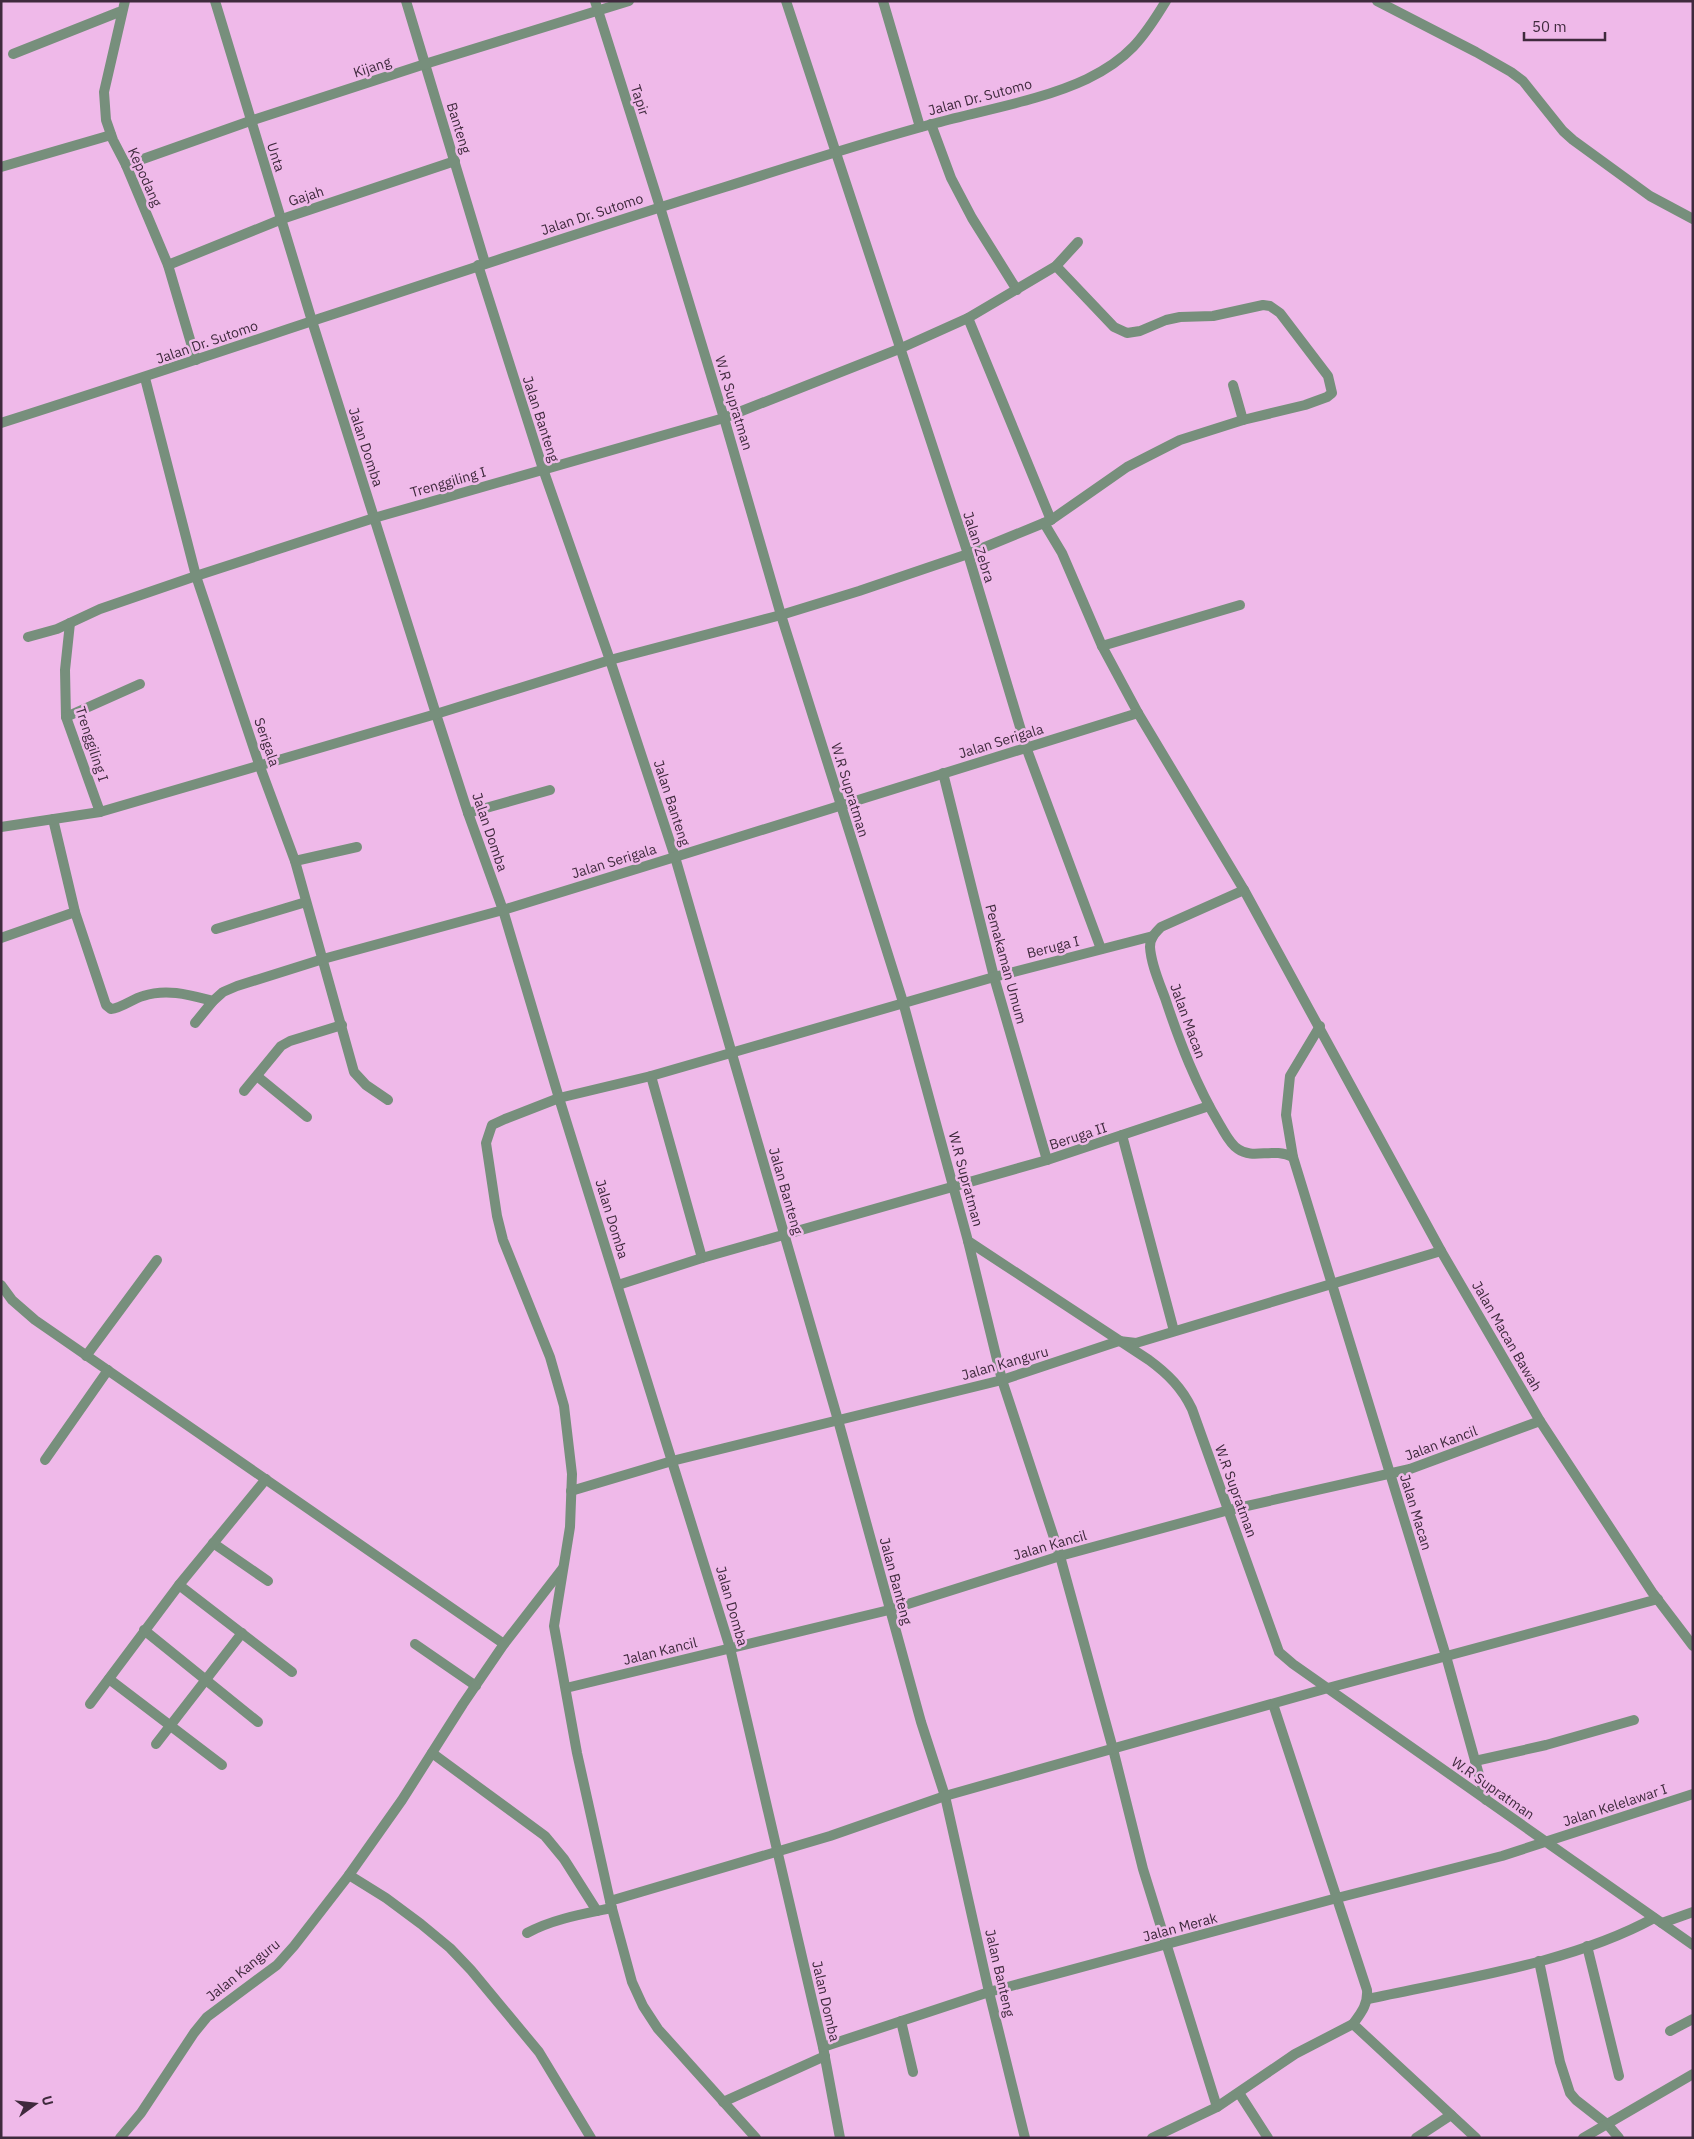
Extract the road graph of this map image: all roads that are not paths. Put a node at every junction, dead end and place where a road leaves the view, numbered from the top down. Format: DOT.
graph roads {
  1 [pos="115,1"];
  2 [pos="125,1"];
  3 [pos="215,1"];
  4 [pos="406,1"];
  5 [pos="629,1"];
  6 [pos="786,1"];
  7 [pos="883,1"];
  8 [pos="1166,1"];
  9 [pos="1377,1"];
  10 [pos="596,6"];
  11 [pos="120,15"];
  12 [pos="13,54"];
  13 [pos="426,64"];
  14 [pos="250,121"];
  15 [pos="931,124"];
  16 [pos="920,127"];
  17 [pos="111,135"];
  18 [pos="835,153"];
  19 [pos="454,161"];
  20 [pos="126,165"];
  21 [pos="1,167"];
  22 [pos="660,207"];
  23 [pos="282,219"];
  24 [pos="1693,219"];
  25 [pos="1078,242"];
  26 [pos="481,264"];
  27 [pos="168,265"];
  28 [pos="1056,266"];
  29 [pos="1017,290"];
  30 [pos="968,318"];
  31 [pos="312,321"];
  32 [pos="899,349"];
  33 [pos="196,360"];
  34 [pos="145,378"];
  35 [pos="1233,385"];
  36 [pos="724,418"];
  37 [pos="1243,420"];
  38 [pos="1,423"];
  39 [pos="543,469"];
  40 [pos="374,518"];
  41 [pos="1047,521"];
  42 [pos="968,554"];
  43 [pos="196,576"];
  44 [pos="1240,605"];
  45 [pos="781,615"];
  46 [pos="70,623"];
  47 [pos="28,637"];
  48 [pos="1102,646"];
  49 [pos="610,660"];
  50 [pos="140,684"];
  51 [pos="1138,713"];
  52 [pos="436,714"];
  53 [pos="66,717"];
  54 [pos="1026,747"];
  55 [pos="259,764"];
  56 [pos="943,773"];
  57 [pos="550,790"];
  58 [pos="841,807"];
  59 [pos="100,812"];
  60 [pos="468,813"];
  61 [pos="53,819"];
  62 [pos="1,827"];
  63 [pos="357,847"];
  64 [pos="675,857"];
  65 [pos="295,861"];
  66 [pos="1244,890"];
  67 [pos="306,902"];
  68 [pos="502,910"];
  69 [pos="74,912"];
  70 [pos="216,929"];
  71 [pos="1153,936"];
  72 [pos="1,938"];
  73 [pos="1100,949"];
  74 [pos="323,959"];
  75 [pos="994,976"];
  76 [pos="213,1001"];
  77 [pos="903,1002"];
  78 [pos="195,1023"];
  79 [pos="342,1025"];
  80 [pos="1320,1026"];
  81 [pos="732,1052"];
  82 [pos="257,1076"];
  83 [pos="651,1076"];
  84 [pos="244,1091"];
  85 [pos="559,1098"];
  86 [pos="388,1100"];
  87 [pos="1209,1106"];
  88 [pos="307,1117"];
  89 [pos="1122,1135"];
  90 [pos="1293,1157"];
  91 [pos="1047,1160"];
  92 [pos="954,1186"];
  93 [pos="784,1234"];
  94 [pos="968,1241"];
  95 [pos="1441,1251"];
  96 [pos="702,1258"];
  97 [pos="157,1260"];
  98 [pos="1332,1283"];
  99 [pos="1,1285"];
  100 [pos="618,1285"];
  101 [pos="1174,1331"];
  102 [pos="1119,1341"];
  103 [pos="86,1356"];
  104 [pos="108,1370"];
  105 [pos="1002,1380"];
  106 [pos="838,1420"];
  107 [pos="1540,1422"];
  108 [pos="45,1460"];
  109 [pos="672,1461"];
  110 [pos="1391,1474"];
  111 [pos="266,1479"];
  112 [pos="571,1491"];
  113 [pos="1229,1510"];
  114 [pos="213,1543"];
  115 [pos="1060,1556"];
  116 [pos="565,1566"];
  117 [pos="268,1581"];
  118 [pos="179,1585"];
  119 [pos="1658,1599"];
  120 [pos="889,1610"];
  121 [pos="144,1630"];
  122 [pos="242,1633"];
  123 [pos="415,1644"];
  124 [pos="504,1644"];
  125 [pos="1693,1646"];
  126 [pos="730,1648"];
  127 [pos="1446,1656"];
  128 [pos="292,1672"];
  129 [pos="205,1678"];
  130 [pos="109,1679"];
  131 [pos="476,1686"];
  132 [pos="566,1688"];
  133 [pos="1328,1688"];
  134 [pos="90,1704"];
  135 [pos="1274,1704"];
  136 [pos="1634,1720"];
  137 [pos="258,1722"];
  138 [pos="171,1726"];
  139 [pos="156,1744"];
  140 [pos="1113,1749"];
  141 [pos="432,1753"];
  142 [pos="1475,1760"];
  143 [pos="222,1764"];
  144 [pos="1693,1794"];
  145 [pos="945,1796"];
  146 [pos="1486,1800"];
  147 [pos="1546,1841"];
  148 [pos="778,1852"];
  149 [pos="349,1875"];
  150 [pos="1337,1898"];
  151 [pos="611,1905"];
  152 [pos="597,1911"];
  153 [pos="1693,1912"];
  154 [pos="1658,1920"];
  155 [pos="527,1933"];
  156 [pos="1693,1944"];
  157 [pos="1166,1945"];
  158 [pos="1586,1946"];
  159 [pos="1539,1962"];
  160 [pos="989,1992"];
  161 [pos="1368,1999"];
  162 [pos="1693,2019"];
  163 [pos="901,2021"];
  164 [pos="1353,2024"];
  165 [pos="1670,2031"];
  166 [pos="824,2051"];
  167 [pos="913,2072"];
  168 [pos="1693,2074"];
  169 [pos="1619,2076"];
  170 [pos="1239,2092"];
  171 [pos="724,2102"];
  172 [pos="1217,2107"];
  173 [pos="1451,2115"];
  174 [pos="1608,2125"];
  175 [pos="120,2138"];
  176 [pos="591,2138"];
  177 [pos="756,2138"];
  178 [pos="840,2138"];
  179 [pos="1025,2138"];
  180 [pos="1152,2138"];
  181 [pos="1268,2138"];
  182 [pos="1416,2138"];
  183 [pos="1476,2138"];
  184 [pos="1583,2138"];
  185 [pos="1619,2138"];
  1 -- 11 [label="street"];
  2 -- 11 [label="street, Kepodang"];
  3 -- 14 [label="street, Unta"];
  4 -- 13 [label="street, Banteng"];
  5 -- 10 [label="street, Kijang"];
  6 -- 18 [label="street, Jalan Zebra"];
  7 -- 16 [label="street"];
  8 -- 15 [label="street, Jalan Dr. Sutomo"];
  9 -- 24 [label="street"];
  10 -- 13 [label="street, Kijang"];
  10 -- 22 [label="street, Tapir"];
  11 -- 12 [label="street"];
  11 -- 17 [label="street, Kepodang"];
  13 -- 14 [label="street, Kijang"];
  13 -- 19 [label="street, Banteng"];
  14 -- 20 [label="street, Kijang"];
  14 -- 23 [label="street, Unta"];
  15 -- 16 [label="street, Jalan Dr. Sutomo"];
  15 -- 29 [label="street"];
  16 -- 18 [label="street, Jalan Dr. Sutomo"];
  17 -- 20 [label="street, Kepodang"];
  17 -- 21 [label="street"];
  18 -- 22 [label="street, Jalan Dr. Sutomo"];
  18 -- 32 [label="street, Jalan Zebra"];
  19 -- 23 [label="street, Gajah"];
  19 -- 26 [label="street, Banteng"];
  20 -- 27 [label="street, Kepodang"];
  22 -- 26 [label="street, Jalan Dr. Sutomo"];
  22 -- 36 [label="street, W.R Supratman"];
  23 -- 27 [label="street, Gajah"];
  23 -- 31 [label="street, Unta"];
  25 -- 28 [label="street, Trenggiling I"];
  26 -- 31 [label="street, Jalan Dr. Sutomo"];
  26 -- 39 [label="street, Jalan Banteng"];
  27 -- 33 [label="street, Kepodang"];
  28 -- 29 [label="street, Trenggiling I"];
  28 -- 37 [label="street"];
  29 -- 30 [label="street, Trenggiling I"];
  30 -- 32 [label="street, Trenggiling I"];
  30 -- 41 [label="street, Jalan Macan Bawah"];
  31 -- 33 [label="street, Jalan Dr. Sutomo"];
  31 -- 40 [label="street, Jalan Domba"];
  32 -- 36 [label="street, Trenggiling I"];
  32 -- 42 [label="street, Jalan Zebra"];
  33 -- 34 [label="street, Jalan Dr. Sutomo"];
  34 -- 38 [label="street, Jalan Dr. Sutomo"];
  34 -- 43 [label="street, Serigala"];
  35 -- 37 [label="street"];
  36 -- 39 [label="street, Trenggiling I"];
  36 -- 45 [label="street, W.R Supratman"];
  37 -- 41 [label="street"];
  39 -- 40 [label="street, Trenggiling I"];
  39 -- 49 [label="street, Jalan Banteng"];
  40 -- 43 [label="street, Trenggiling I"];
  40 -- 52 [label="street, Jalan Domba"];
  41 -- 42 [label="street"];
  41 -- 48 [label="street, Jalan Macan Bawah"];
  42 -- 45 [label="street"];
  42 -- 54 [label="street, Jalan Zebra"];
  43 -- 46 [label="street, Trenggiling I"];
  43 -- 55 [label="street, Serigala"];
  44 -- 48 [label="street"];
  45 -- 49 [label="street"];
  45 -- 58 [label="street, W.R Supratman"];
  46 -- 47 [label="street, Trenggiling I"];
  46 -- 53 [label="street, Trenggiling I"];
  48 -- 51 [label="street, Jalan Macan Bawah"];
  49 -- 52 [label="street"];
  49 -- 64 [label="street, Jalan Banteng"];
  50 -- 53 [label="street"];
  51 -- 54 [label="street, Jalan Serigala"];
  51 -- 66 [label="street, Jalan Macan Bawah"];
  52 -- 55 [label="street"];
  52 -- 60 [label="street, Jalan Domba"];
  53 -- 59 [label="street, Trenggiling I"];
  54 -- 56 [label="street, Jalan Serigala"];
  54 -- 73 [label="street, Jalan Zebra"];
  55 -- 59 [label="street"];
  55 -- 65 [label="street, Serigala"];
  56 -- 58 [label="street, Jalan Serigala"];
  56 -- 75 [label="street, Pemakaman Umum"];
  57 -- 60 [label="street"];
  58 -- 64 [label="street, Jalan Serigala"];
  58 -- 77 [label="street, W.R Supratman"];
  59 -- 61 [label="street"];
  60 -- 68 [label="street, Jalan Domba"];
  61 -- 62 [label="street"];
  61 -- 69 [label="street"];
  63 -- 65 [label="street"];
  64 -- 68 [label="street, Jalan Serigala"];
  64 -- 81 [label="street, Jalan Banteng"];
  65 -- 67 [label="street, Serigala"];
  66 -- 71 [label="street"];
  66 -- 80 [label="street, Jalan Macan Bawah"];
  67 -- 70 [label="street"];
  67 -- 74 [label="street, Serigala"];
  68 -- 74 [label="street, Jalan Serigala"];
  68 -- 85 [label="street, Jalan Domba"];
  69 -- 72 [label="street"];
  69 -- 76 [label="street"];
  71 -- 73 [label="street, Beruga I"];
  71 -- 87 [label="street, Jalan Macan"];
  73 -- 75 [label="street, Beruga I"];
  74 -- 76 [label="street, Jalan Serigala"];
  74 -- 79 [label="street, Serigala"];
  75 -- 77 [label="street, Beruga I"];
  75 -- 91 [label="street, Pemakaman Umum"];
  76 -- 78 [label="street, Jalan Serigala"];
  77 -- 81 [label="street, Beruga I"];
  77 -- 92 [label="street, W.R Supratman"];
  79 -- 82 [label="street"];
  79 -- 86 [label="street, Serigala"];
  80 -- 90 [label="street, Jalan Macan"];
  80 -- 95 [label="street, Jalan Macan Bawah"];
  81 -- 83 [label="street, Beruga I"];
  81 -- 93 [label="street, Jalan Banteng"];
  82 -- 84 [label="street"];
  82 -- 88 [label="street"];
  83 -- 85 [label="street, Beruga I"];
  83 -- 96 [label="street"];
  85 -- 100 [label="street, Jalan Domba"];
  85 -- 112 [label="street, Beruga I"];
  87 -- 89 [label="street, Beruga II"];
  87 -- 90 [label="street, Jalan Macan"];
  89 -- 91 [label="street, Beruga II"];
  89 -- 101 [label="street"];
  90 -- 98 [label="street, Jalan Macan"];
  91 -- 92 [label="street, Beruga II"];
  92 -- 93 [label="street, Beruga II"];
  92 -- 94 [label="street, W.R Supratman"];
  93 -- 96 [label="street, Beruga II"];
  93 -- 106 [label="street, Jalan Banteng"];
  94 -- 102 [label="street, W.R Supratman"];
  94 -- 105 [label="street"];
  95 -- 98 [label="street, Jalan Kanguru"];
  95 -- 107 [label="street, Jalan Macan Bawah"];
  96 -- 100 [label="street, Beruga II"];
  97 -- 103 [label="street"];
  98 -- 101 [label="street, Jalan Kanguru"];
  98 -- 110 [label="street, Jalan Macan"];
  99 -- 103 [label="street"];
  100 -- 109 [label="street, Jalan Domba"];
  101 -- 102 [label="street, Jalan Kanguru"];
  102 -- 105 [label="street, Jalan Kanguru"];
  102 -- 113 [label="street, W.R Supratman"];
  103 -- 104 [label="street"];
  104 -- 108 [label="street"];
  104 -- 111 [label="street"];
  105 -- 106 [label="street, Jalan Kanguru"];
  105 -- 115 [label="street"];
  106 -- 109 [label="street, Jalan Kanguru"];
  106 -- 120 [label="street, Jalan Banteng"];
  107 -- 110 [label="street, Jalan Kancil"];
  107 -- 119 [label="street, Jalan Macan Bawah"];
  109 -- 112 [label="street, Jalan Kanguru"];
  109 -- 126 [label="street, Jalan Domba"];
  110 -- 113 [label="street, Jalan Kancil"];
  110 -- 127 [label="street, Jalan Macan"];
  111 -- 114 [label="street"];
  111 -- 124 [label="street"];
  112 -- 116 [label="street, Beruga I"];
  113 -- 115 [label="street, Jalan Kancil"];
  113 -- 133 [label="street, W.R Supratman"];
  114 -- 117 [label="street"];
  114 -- 118 [label="street"];
  115 -- 120 [label="street, Jalan Kancil"];
  115 -- 140 [label="street"];
  116 -- 124 [label="street"];
  116 -- 132 [label="street, Beruga I"];
  118 -- 121 [label="street"];
  118 -- 122 [label="street"];
  119 -- 125 [label="street, Jalan Macan Bawah"];
  119 -- 127 [label="street"];
  120 -- 126 [label="street, Jalan Kancil"];
  120 -- 145 [label="street, Jalan Banteng"];
  121 -- 129 [label="street"];
  121 -- 130 [label="street"];
  122 -- 128 [label="street"];
  122 -- 129 [label="street"];
  123 -- 131 [label="street"];
  124 -- 131 [label="street, Jalan Kanguru"];
  126 -- 132 [label="street, Jalan Kancil"];
  126 -- 148 [label="street, Jalan Domba"];
  127 -- 133 [label="street"];
  127 -- 142 [label="street, Jalan Macan"];
  129 -- 137 [label="street"];
  129 -- 138 [label="street"];
  130 -- 134 [label="street"];
  130 -- 138 [label="street"];
  131 -- 141 [label="street, Jalan Kanguru"];
  132 -- 151 [label="street, Beruga I"];
  133 -- 135 [label="street"];
  133 -- 146 [label="street, W.R Supratman"];
  135 -- 140 [label="street"];
  135 -- 150 [label="street"];
  136 -- 142 [label="street"];
  138 -- 139 [label="street"];
  138 -- 143 [label="street"];
  140 -- 145 [label="street"];
  140 -- 157 [label="street"];
  141 -- 149 [label="street, Jalan Kanguru"];
  141 -- 152 [label="street"];
  142 -- 146 [label="street, Jalan Macan"];
  144 -- 147 [label="street, Jalan Kelelawar I"];
  145 -- 148 [label="street"];
  145 -- 160 [label="street, Jalan Banteng"];
  146 -- 147 [label="street, W.R Supratman"];
  147 -- 150 [label="street, Jalan Merak"];
  147 -- 154 [label="street, W.R Supratman"];
  148 -- 151 [label="street"];
  148 -- 166 [label="street, Jalan Domba"];
  149 -- 175 [label="street, Jalan Kanguru"];
  149 -- 176 [label="street"];
  150 -- 157 [label="street, Jalan Merak"];
  150 -- 161 [label="street"];
  151 -- 152 [label="street"];
  151 -- 171 [label="street, Beruga I"];
  152 -- 155 [label="street"];
  153 -- 154 [label="street"];
  154 -- 156 [label="street, W.R Supratman"];
  154 -- 158 [label="street"];
  157 -- 160 [label="street, Jalan Merak"];
  157 -- 172 [label="street"];
  158 -- 159 [label="street"];
  158 -- 169 [label="street"];
  159 -- 161 [label="street"];
  159 -- 174 [label="street"];
  160 -- 163 [label="street, Jalan Merak"];
  160 -- 179 [label="street, Jalan Banteng"];
  161 -- 164 [label="street"];
  162 -- 165 [label="street"];
  163 -- 166 [label="street, Jalan Merak"];
  163 -- 167 [label="street"];
  164 -- 170 [label="street"];
  164 -- 173 [label="street"];
  166 -- 171 [label="street, Jalan Merak"];
  166 -- 178 [label="street, Jalan Domba"];
  168 -- 174 [label="street"];
  170 -- 172 [label="street"];
  170 -- 181 [label="street"];
  171 -- 177 [label="street, Beruga I"];
  172 -- 180 [label="street"];
  173 -- 182 [label="street"];
  173 -- 183 [label="street"];
  174 -- 184 [label="street"];
  174 -- 185 [label="street"];
}
